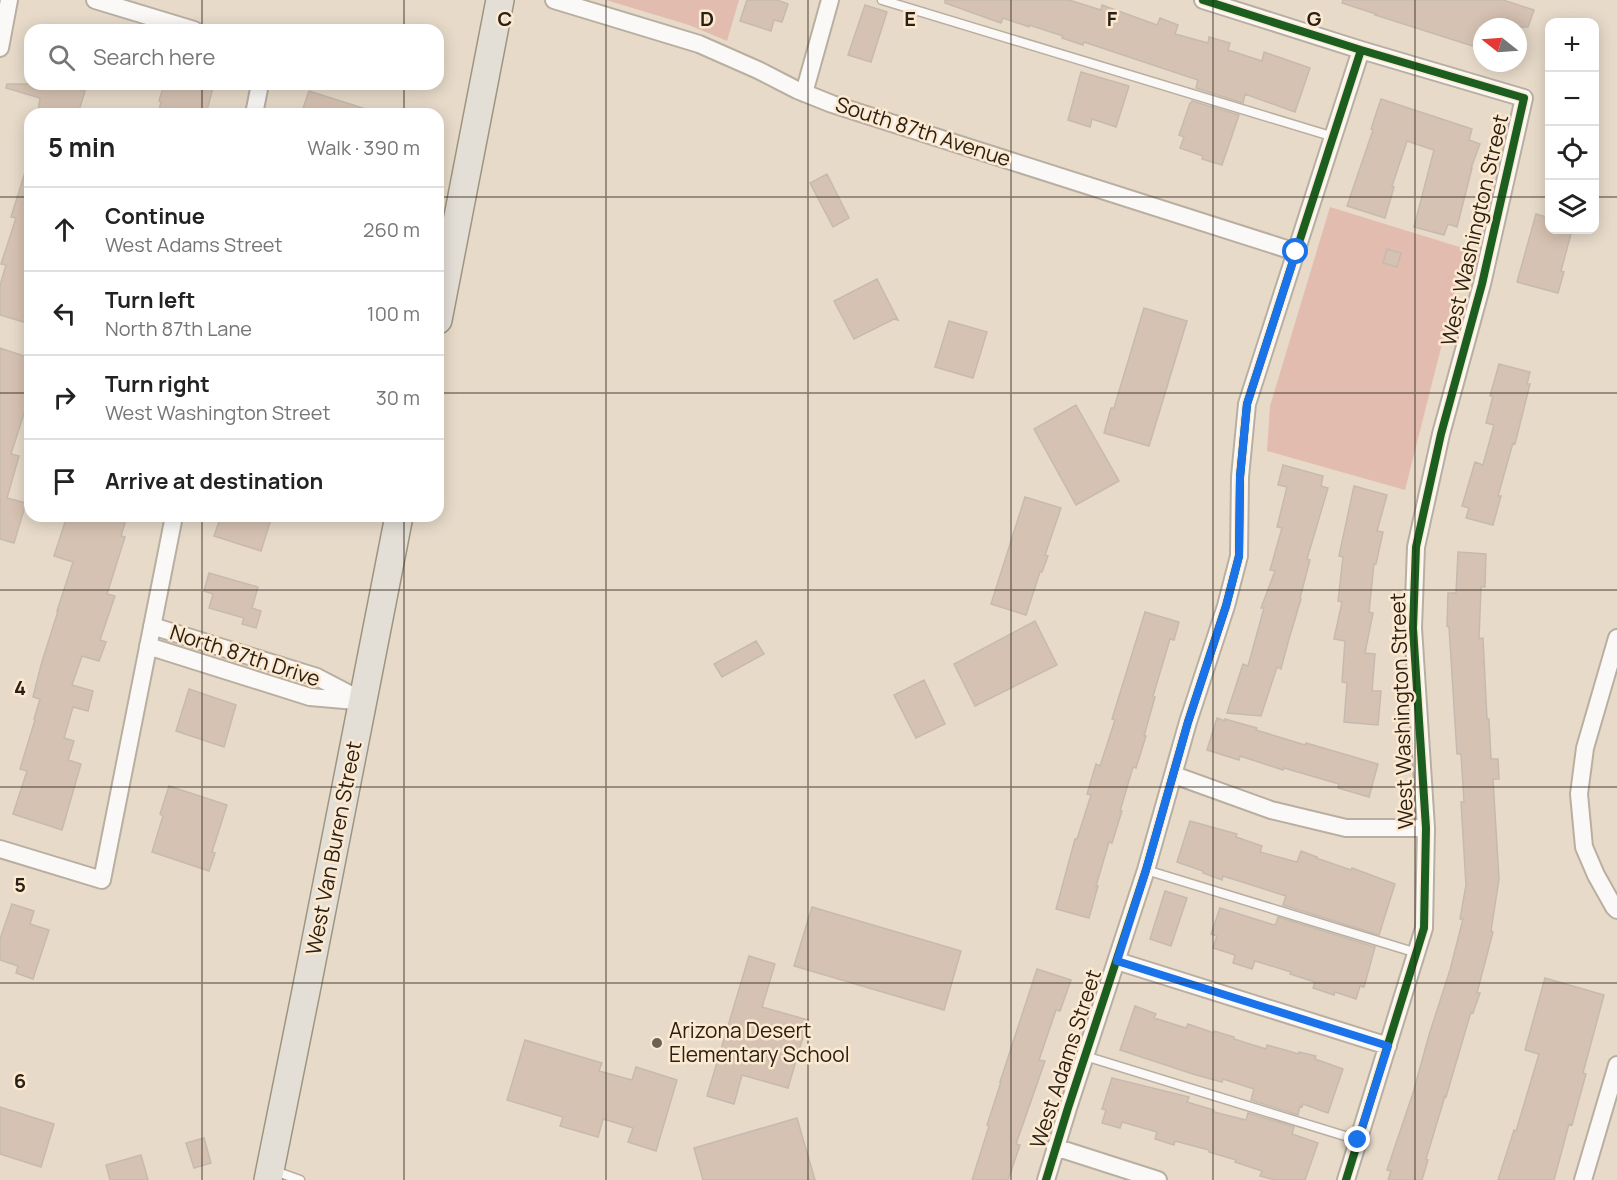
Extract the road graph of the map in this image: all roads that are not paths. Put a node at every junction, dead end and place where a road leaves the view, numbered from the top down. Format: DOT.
graph roads {
  1 [pos="9,0"];
  2 [pos="95,0"];
  3 [pos="500,0"];
  4 [pos="554,0"];
  5 [pos="830,0"];
  6 [pos="882,0"];
  7 [pos="1203,0"];
  8 [pos="174,24"];
  9 [pos="0,48"];
  10 [pos="1361,50"];
  11 [pos="259,90"];
  12 [pos="804,93"];
  13 [pos="255,108"];
  14 [pos="1334,137"];
  15 [pos="1296,252"];
  16 [pos="444,289"];
  17 [pos="173,522"];
  18 [pos="398,522"];
  19 [pos="153,626"];
  20 [pos="1617,638"];
  21 [pos="148,646"];
  22 [pos="363,701"];
  23 [pos="1174,775"];
  24 [pos="1426,828"];
  25 [pos="0,849"];
  26 [pos="1146,870"];
  27 [pos="1617,910"];
  28 [pos="1417,953"];
  29 [pos="1117,961"];
  30 [pos="1388,1046"];
  31 [pos="1085,1056"];
  32 [pos="1617,1065"];
  33 [pos="1358,1140"];
  34 [pos="1055,1147"];
  35 [pos="269,1175"];
  36 [pos="300,1180"];
  37 [pos="1046,1180"];
  38 [pos="1158,1180"];
  39 [pos="1346,1180"];
  40 [pos="1583,1180"];
  1 -- 9 [label="street"];
  2 -- 8 [label="street"];
  3 -- 16 [label="main road"];
  4 -- 12 [label="street, South 87th Avenue"];
  5 -- 12 [label="street"];
  6 -- 14 [label="lane"];
  7 -- 10 [label="street"];
  10 -- 14 [label="street, West Adams Street"];
  10 -- 24 [label="street, West Washington Street"];
  11 -- 13 [label="street"];
  12 -- 15 [label="street, South 87th Avenue"];
  14 -- 15 [label="street, West Adams Street"];
  15 -- 23 [label="street, West Adams Street"];
  17 -- 19 [label="street"];
  18 -- 22 [label="main road, West Van Buren Street"];
  19 -- 21 [label="street"];
  19 -- 22 [label="street, North 87th Drive"];
  20 -- 27 [label="street"];
  21 -- 22 [label="street, North 87th Drive"];
  21 -- 25 [label="street"];
  22 -- 35 [label="main road, West Van Buren Street"];
  23 -- 24 [label="street"];
  23 -- 26 [label="street, West Adams Street"];
  24 -- 28 [label="street, West Washington Street"];
  26 -- 28 [label="lane"];
  26 -- 29 [label="street, West Adams Street"];
  28 -- 30 [label="street, West Washington Street"];
  29 -- 30 [label="street"];
  29 -- 31 [label="street, West Adams Street"];
  30 -- 33 [label="street, West Washington Street"];
  31 -- 33 [label="lane"];
  31 -- 34 [label="street, West Adams Street"];
  32 -- 40 [label="street"];
  33 -- 39 [label="street, West Washington Street"];
  34 -- 37 [label="street, West Adams Street"];
  34 -- 38 [label="street"];
  35 -- 36 [label="lane"];
}
